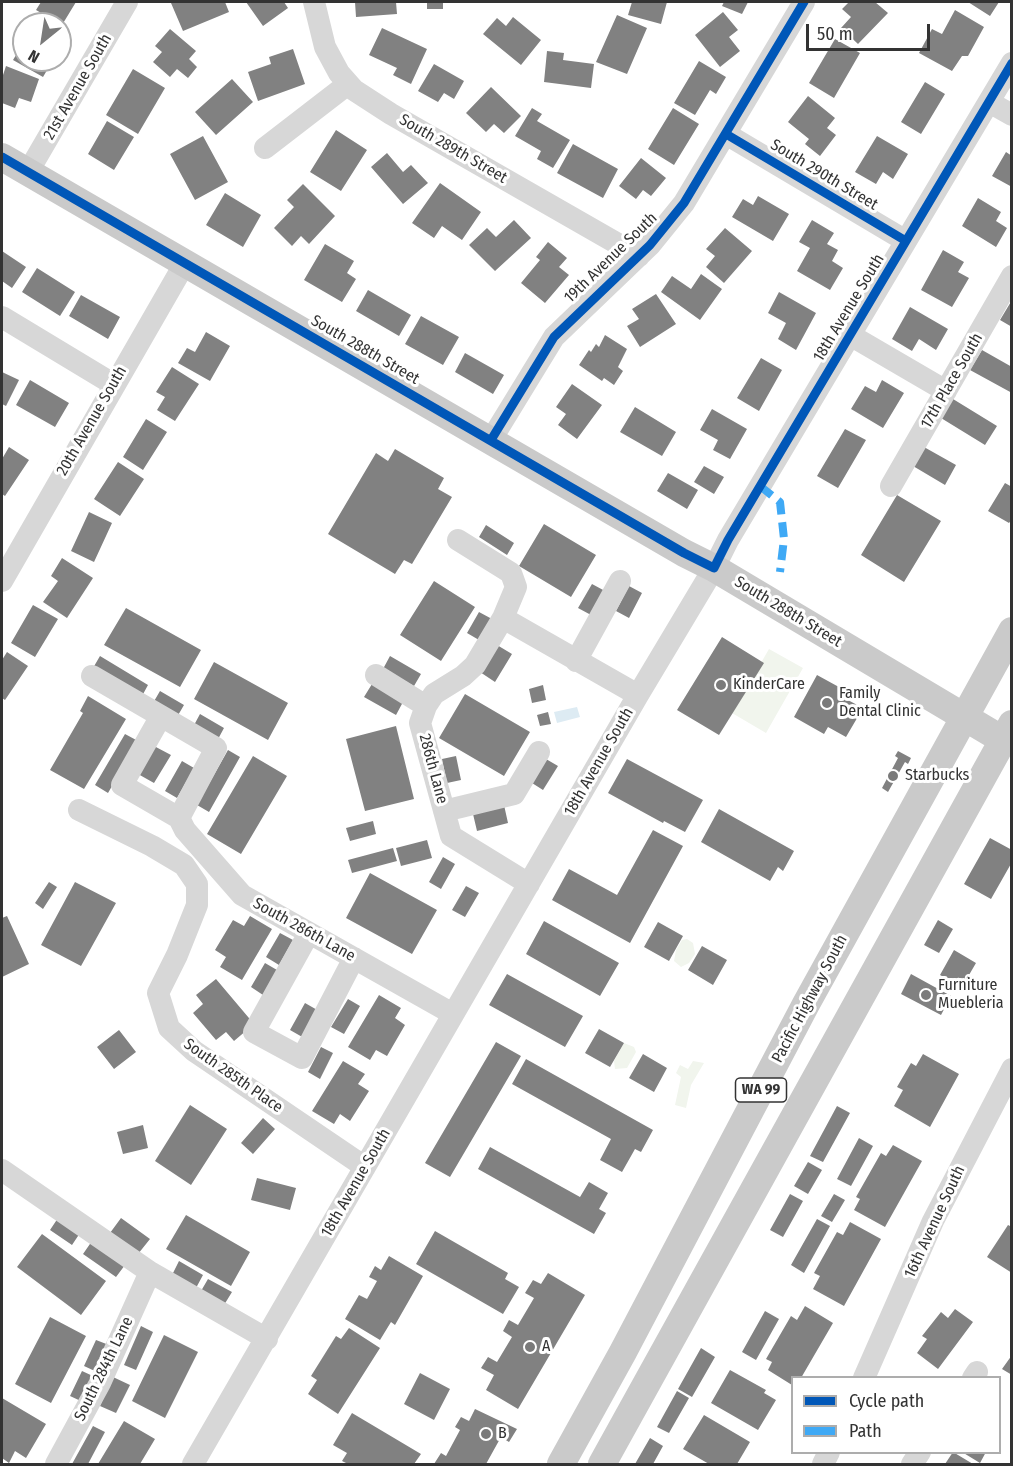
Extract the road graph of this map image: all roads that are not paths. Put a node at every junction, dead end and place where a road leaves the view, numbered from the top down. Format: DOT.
graph roads {
  1 [pos="128,2"];
  2 [pos="314,2"];
  3 [pos="804,2"];
  4 [pos="1011,63"];
  5 [pos="348,84"];
  6 [pos="989,102"];
  7 [pos="1011,115"];
  8 [pos="726,134"];
  9 [pos="265,148"];
  10 [pos="2,157"];
  11 [pos="28,172"];
  12 [pos="906,241"];
  13 [pos="639,256"];
  14 [pos="185,263"];
  15 [pos="1011,276"];
  16 [pos="2,317"];
  17 [pos="850,335"];
  18 [pos="113,384"];
  19 [pos="946,391"];
  20 [pos="491,440"];
  21 [pos="891,486"];
  22 [pos="458,540"];
  23 [pos="714,568"];
  24 [pos="2,580"];
  25 [pos="620,581"];
  26 [pos="503,618"];
  27 [pos="1011,631"];
  28 [pos="576,661"];
  29 [pos="376,675"];
  30 [pos="92,676"];
  31 [pos="638,695"];
  32 [pos="426,706"];
  33 [pos="161,716"];
  34 [pos="964,716"];
  35 [pos="1008,737"];
  36 [pos="539,752"];
  37 [pos="79,810"];
  38 [pos="444,811"];
  39 [pos="179,818"];
  40 [pos="529,884"];
  41 [pos="309,933"];
  42 [pos="354,958"];
  43 [pos="453,1014"];
  44 [pos="1011,1069"];
  45 [pos="365,1167"];
  46 [pos="2,1170"];
  47 [pos="150,1272"];
  48 [pos="267,1339"];
  49 [pos="864,1376"];
  50 [pos="56,1464"];
  51 [pos="193,1464"];
  52 [pos="561,1464"];
  53 [pos="602,1464"];
  1 -- 11 [label="street, 21st Avenue South"];
  2 -- 5 [label="street, South 289th Street"];
  3 -- 8 [label="street, 19th Avenue South"];
  4 -- 6 [label="street, 18th Avenue South"];
  5 -- 9 [label="street"];
  5 -- 13 [label="street, South 289th Street"];
  6 -- 7 [label="street"];
  6 -- 12 [label="street, 18th Avenue South"];
  8 -- 12 [label="street, South 290th Street"];
  8 -- 13 [label="street, 19th Avenue South"];
  10 -- 11 [label="main road, South 288th Street"];
  11 -- 14 [label="main road, South 288th Street"];
  12 -- 17 [label="street, 18th Avenue South"];
  13 -- 20 [label="street, 19th Avenue South"];
  14 -- 18 [label="street, 20th Avenue South"];
  14 -- 20 [label="main road, South 288th Street"];
  15 -- 19 [label="street, 17th Place South"];
  16 -- 18 [label="street"];
  17 -- 19 [label="street"];
  17 -- 23 [label="street, 18th Avenue South"];
  18 -- 24 [label="street, 20th Avenue South"];
  19 -- 21 [label="street, 17th Place South"];
  20 -- 23 [label="main road, South 288th Street"];
  22 -- 26 [label="street"];
  23 -- 31 [label="street, 18th Avenue South"];
  23 -- 34 [label="main road, South 288th Street"];
  25 -- 28 [label="street"];
  26 -- 28 [label="street"];
  26 -- 32 [label="street"];
  27 -- 34 [label="main road, Pacific Highway South / WA 99"];
  28 -- 31 [label="street"];
  29 -- 32 [label="street"];
  30 -- 33 [label="street"];
  31 -- 40 [label="street, 18th Avenue South"];
  32 -- 38 [label="street, 286th Lane"];
  33 -- 39 [label="street"];
  33 -- 39 [label="street, South 286th Lane"];
  34 -- 35 [label="main road, South 288th Street"];
  34 -- 52 [label="main road, Pacific Highway South / WA 99"];
  35 -- 53 [label="main road, WA 99"];
  36 -- 38 [label="street"];
  37 -- 45 [label="street, South 285th Place"];
  38 -- 40 [label="street, 286th Lane"];
  39 -- 41 [label="street, South 286th Lane"];
  40 -- 43 [label="street, 18th Avenue South"];
  41 -- 42 [label="street, South 286th Lane"];
  41 -- 42 [label="street"];
  42 -- 43 [label="street, South 286th Lane"];
  43 -- 45 [label="street, 18th Avenue South"];
  44 -- 49 [label="street, 16th Avenue South"];
  45 -- 48 [label="street, 18th Avenue South"];
  46 -- 47 [label="street"];
  47 -- 48 [label="street"];
  47 -- 50 [label="street, South 284th Lane"];
  48 -- 51 [label="street, 18th Avenue South"];
}
